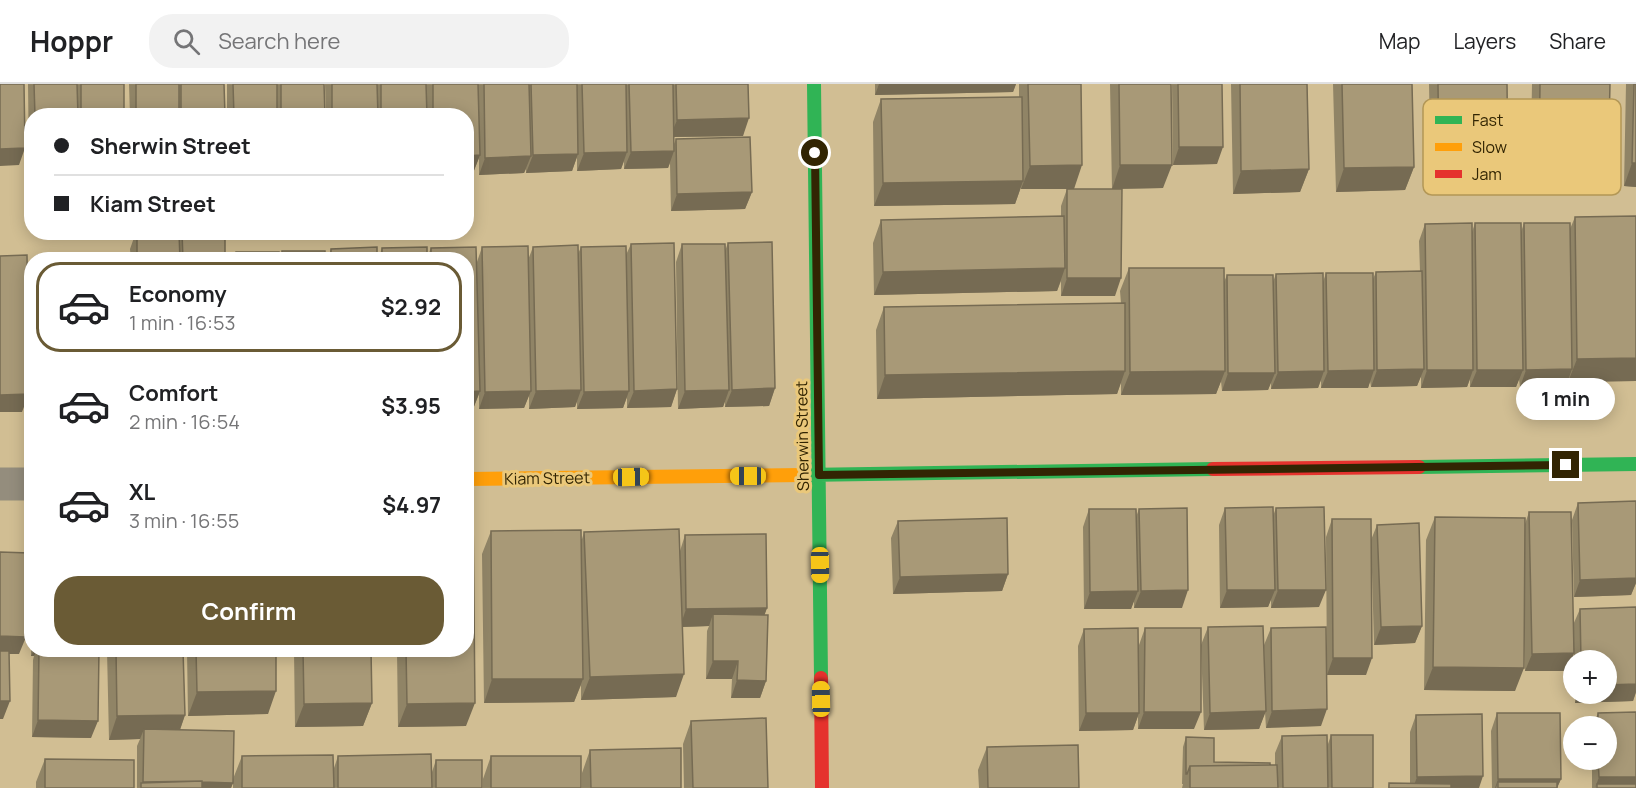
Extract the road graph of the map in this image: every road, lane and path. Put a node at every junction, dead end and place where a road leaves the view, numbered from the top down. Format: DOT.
graph roads {
  1 [pos="814,84"];
  2 [pos="1636,464"];
  3 [pos="819,475"];
  4 [pos="474,479"];
  5 [pos="0,484"];
  6 [pos="24,484"];
  7 [pos="822,788"];
  1 -- 3 [label="street, Sherwin Street"];
  2 -- 3 [label="street, Kiam Street"];
  3 -- 4 [label="street, Kiam Street"];
  3 -- 7 [label="street, Sherwin Street"];
  5 -- 6 [label="street"];
}
